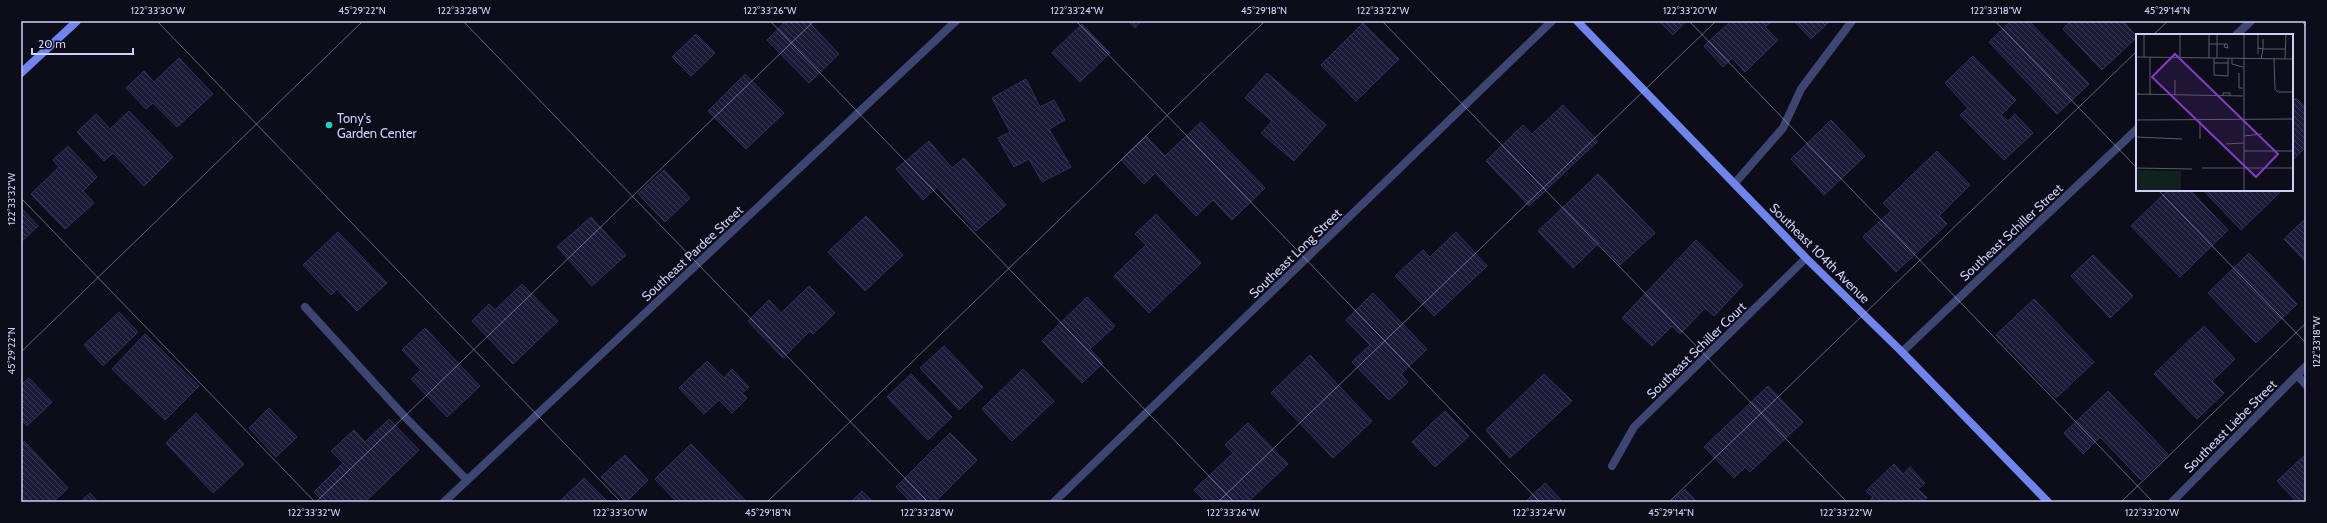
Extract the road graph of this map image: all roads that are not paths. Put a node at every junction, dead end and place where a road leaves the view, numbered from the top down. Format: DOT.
graph roads {
  1 [pos="77,21"];
  2 [pos="956,21"];
  3 [pos="1552,21"];
  4 [pos="1577,21"];
  5 [pos="1852,21"];
  6 [pos="2251,21"];
  7 [pos="2237,34"];
  8 [pos="21,73"];
  9 [pos="2136,130"];
  10 [pos="1734,183"];
  11 [pos="1806,258"];
  12 [pos="305,307"];
  13 [pos="1902,352"];
  14 [pos="2306,366"];
  15 [pos="2297,375"];
  16 [pos="2306,385"];
  17 [pos="1612,466"];
  18 [pos="467,480"];
  19 [pos="444,502"];
  20 [pos="1054,502"];
  21 [pos="2048,502"];
  22 [pos="2172,502"];
  1 -- 8 [label="street"];
  2 -- 18 [label="street, Southeast Pardee Street"];
  3 -- 20 [label="street, Southeast Long Street"];
  4 -- 10 [label="street, Southeast 104th Avenue"];
  5 -- 10 [label="street"];
  6 -- 7 [label="street"];
  9 -- 13 [label="street, Southeast Schiller Street"];
  10 -- 11 [label="street, Southeast 104th Avenue"];
  11 -- 13 [label="street, Southeast 104th Avenue"];
  11 -- 17 [label="street, Southeast Schiller Court"];
  12 -- 18 [label="street"];
  13 -- 21 [label="street, Southeast 104th Avenue"];
  14 -- 15 [label="street, Southeast Liebe Street"];
  15 -- 16 [label="street"];
  15 -- 22 [label="street, Southeast Liebe Street"];
  18 -- 19 [label="street, Southeast Pardee Street"];
}
